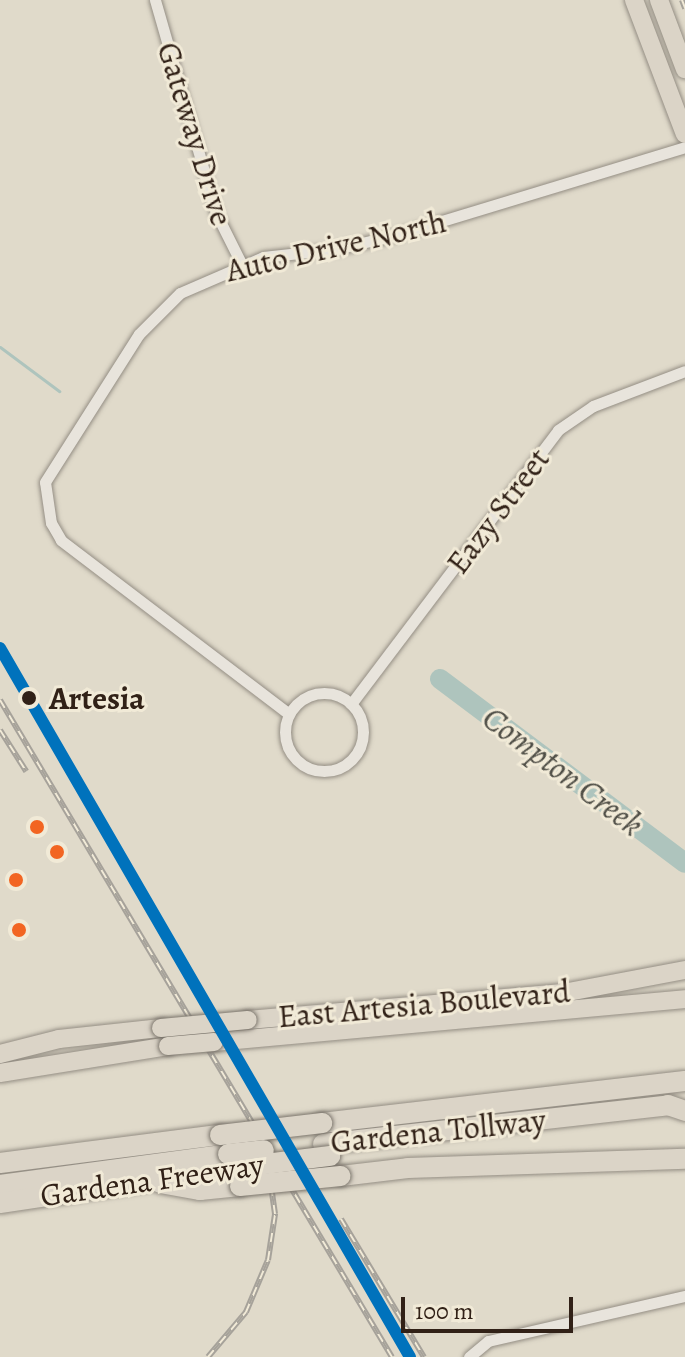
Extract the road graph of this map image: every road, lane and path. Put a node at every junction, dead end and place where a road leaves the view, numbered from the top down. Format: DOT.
graph roads {
  1 [pos="155,0"];
  2 [pos="634,0"];
  3 [pos="659,0"];
  4 [pos="685,69"];
  5 [pos="685,134"];
  6 [pos="685,147"];
  7 [pos="242,265"];
  8 [pos="685,371"];
  9 [pos="351,704"];
  10 [pos="289,714"];
  11 [pos="685,970"];
  12 [pos="685,999"];
  13 [pos="564,1002"];
  14 [pos="355,1020"];
  15 [pos="0,1054"];
  16 [pos="0,1073"];
  17 [pos="685,1081"];
  18 [pos="685,1095"];
  19 [pos="685,1113"];
  20 [pos="406,1114"];
  21 [pos="325,1141"];
  22 [pos="685,1159"];
  23 [pos="230,1161"];
  24 [pos="0,1163"];
  25 [pos="0,1185"];
  26 [pos="0,1203"];
  27 [pos="685,1296"];
  28 [pos="469,1357"];
  1 -- 7 [label="street, Gateway Drive"];
  2 -- 5 [label="main road"];
  3 -- 4 [label="main road"];
  6 -- 7 [label="street, Auto Drive North"];
  7 -- 10 [label="street, Auto Drive North"];
  8 -- 9 [label="street, Eazy Street"];
  9 -- 10 [label="street"];
  9 -- 10 [label="street"];
  11 -- 13 [label="main road, East Artesia Boulevard"];
  12 -- 13 [label="main road, East Artesia Boulevard"];
  13 -- 14 [label="main road, East Artesia Boulevard"];
  14 -- 15 [label="main road, East Artesia Boulevard, bridge"];
  14 -- 16 [label="main road, East Artesia Boulevard, bridge"];
  17 -- 20 [label="highway, Gardena Freeway"];
  18 -- 20 [label="highway, Gardena Tollway"];
  19 -- 21 [label="highway, Gardena Tollway"];
  20 -- 21 [label="highway, Gardena Freeway"];
  21 -- 23 [label="highway, Gardena Freeway, bridge"];
  21 -- 23 [label="highway, Gardena Freeway, bridge"];
  22 -- 23 [label="highway, bridge"];
  23 -- 24 [label="highway, Gardena Freeway"];
  23 -- 25 [label="highway"];
  23 -- 26 [label="highway, Gardena Freeway"];
  27 -- 28 [label="street"];
}
